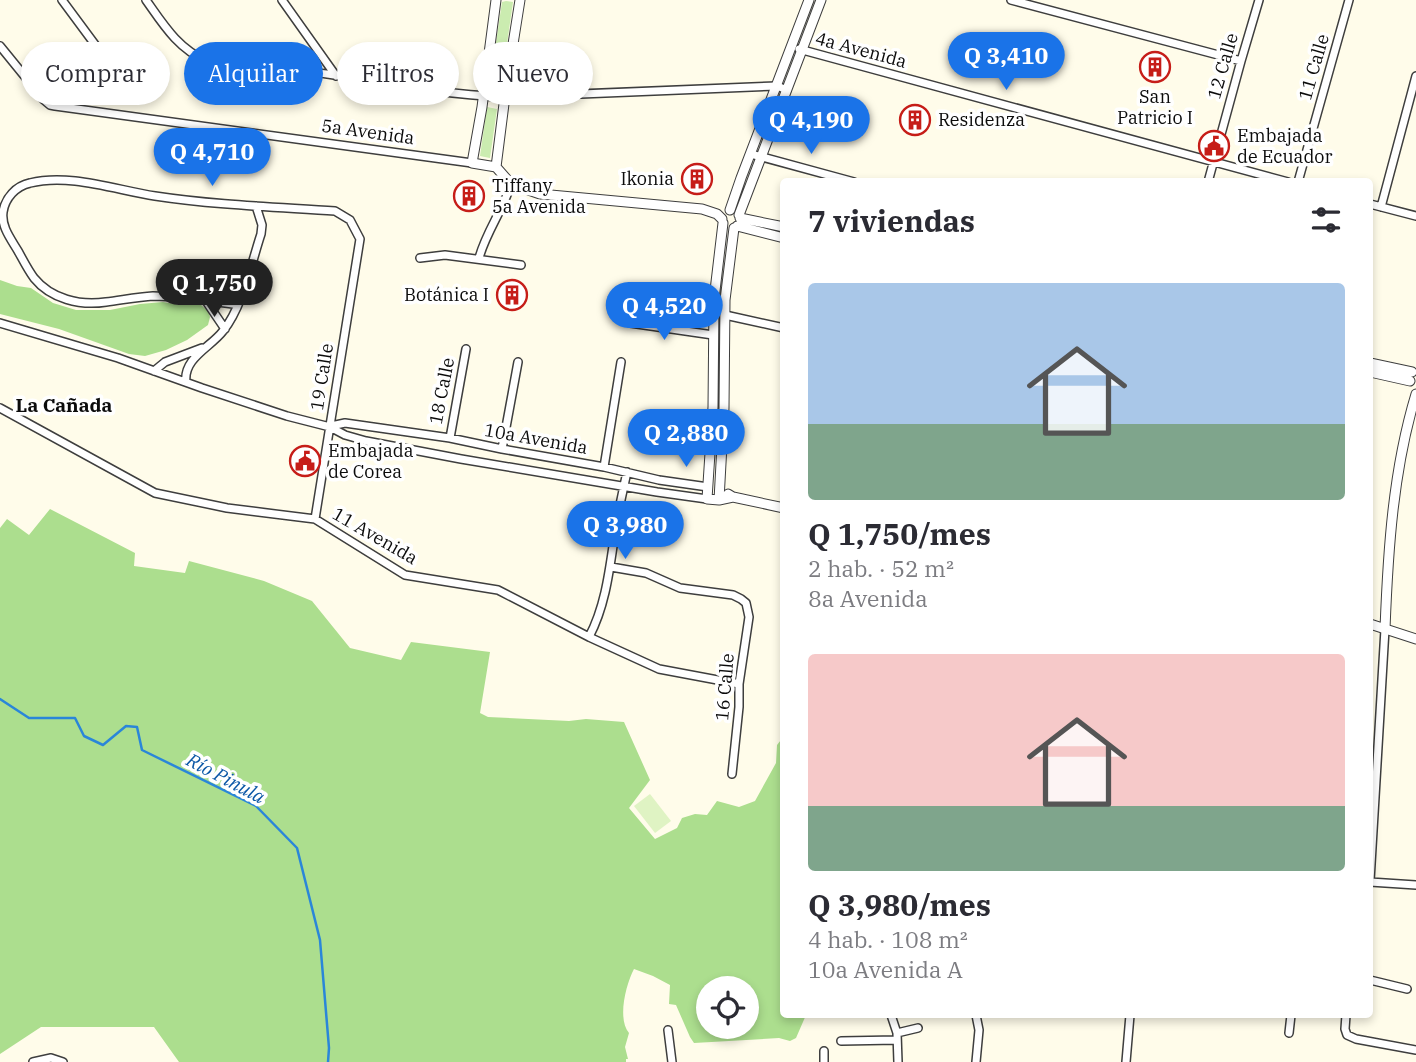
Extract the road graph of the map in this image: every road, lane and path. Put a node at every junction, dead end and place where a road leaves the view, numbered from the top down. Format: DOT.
graph roads {
  1 [pos="62,0"];
  2 [pos="146,0"];
  3 [pos="282,0"];
  4 [pos="496,0"];
  5 [pos="520,0"];
  6 [pos="809,0"];
  7 [pos="821,0"];
  8 [pos="1011,0"];
  9 [pos="1259,0"];
  10 [pos="1349,0"];
  11 [pos="93,42"];
  12 [pos="490,42"];
  13 [pos="514,42"];
  14 [pos="0,46"];
  15 [pos="791,47"];
  16 [pos="802,50"];
  17 [pos="1241,61"];
  18 [pos="337,76"];
  19 [pos="1416,76"];
  20 [pos="782,88"];
  21 [pos="593,94"];
  22 [pos="482,105"];
  23 [pos="504,105"];
  24 [pos="756,155"];
  25 [pos="1214,162"];
  26 [pos="472,163"];
  27 [pos="496,167"];
  28 [pos="839,178"];
  29 [pos="1210,178"];
  30 [pos="1273,178"];
  31 [pos="1299,178"];
  32 [pos="511,184"];
  33 [pos="1373,205"];
  34 [pos="256,206"];
  35 [pos="1381,207"];
  36 [pos="1416,216"];
  37 [pos="731,219"];
  38 [pos="780,226"];
  39 [pos="780,237"];
  40 [pos="420,258"];
  41 [pos="479,258"];
  42 [pos="521,265"];
  43 [pos="662,289"];
  44 [pos="714,299"];
  45 [pos="206,301"];
  46 [pos="238,305"];
  47 [pos="725,315"];
  48 [pos="0,323"];
  49 [pos="630,323"];
  50 [pos="780,327"];
  51 [pos="225,329"];
  52 [pos="713,335"];
  53 [pos="206,347"];
  54 [pos="466,349"];
  55 [pos="519,362"];
  56 [pos="621,362"];
  57 [pos="1373,364"];
  58 [pos="154,371"];
  59 [pos="1373,372"];
  60 [pos="1414,378"];
  61 [pos="186,382"];
  62 [pos="1416,394"];
  63 [pos="0,408"];
  64 [pos="330,427"];
  65 [pos="450,438"];
  66 [pos="464,441"];
  67 [pos="502,449"];
  68 [pos="461,459"];
  69 [pos="604,467"];
  70 [pos="721,470"];
  71 [pos="627,472"];
  72 [pos="624,486"];
  73 [pos="708,487"];
  74 [pos="720,488"];
  75 [pos="733,497"];
  76 [pos="707,499"];
  77 [pos="719,500"];
  78 [pos="748,500"];
  79 [pos="780,507"];
  80 [pos="315,519"];
  81 [pos="611,567"];
  82 [pos="1373,625"];
  83 [pos="1385,628"];
  84 [pos="589,637"];
  85 [pos="1416,639"];
  86 [pos="739,684"];
  87 [pos="732,774"];
  88 [pos="1373,830"];
  89 [pos="1373,881"];
  90 [pos="1416,885"];
  91 [pos="1373,982"];
  92 [pos="1407,989"];
  93 [pos="892,1018"];
  94 [pos="977,1018"];
  95 [pos="1130,1018"];
  96 [pos="1291,1018"];
  97 [pos="1346,1018"];
  98 [pos="918,1028"];
  99 [pos="668,1030"];
  100 [pos="1289,1033"];
  101 [pos="897,1036"];
  102 [pos="841,1041"];
  103 [pos="1416,1050"];
  104 [pos="824,1051"];
  105 [pos="33,1062"];
  106 [pos="63,1062"];
  107 [pos="672,1062"];
  108 [pos="824,1062"];
  109 [pos="898,1062"];
  110 [pos="975,1062"];
  111 [pos="1126,1062"];
  1 -- 11 [label="street"];
  2 -- 18 [label="street"];
  3 -- 18 [label="street"];
  4 -- 12 [label="street"];
  5 -- 13 [label="street"];
  6 -- 15 [label="street"];
  7 -- 16 [label="street"];
  8 -- 17 [label="street"];
  9 -- 17 [label="street, 12 Calle"];
  10 -- 31 [label="street, 11 Calle"];
  14 -- 26 [label="street, 5a Avenida"];
  15 -- 16 [label="street, 4a Avenida"];
  15 -- 20 [label="street"];
  16 -- 20 [label="street"];
  16 -- 25 [label="street, 4a Avenida"];
  17 -- 25 [label="street, 12 Calle"];
  19 -- 35 [label="street"];
  20 -- 21 [label="street"];
  20 -- 24 [label="street"];
  22 -- 26 [label="street"];
  23 -- 27 [label="street"];
  24 -- 28 [label="street"];
  24 -- 37 [label="street"];
  25 -- 29 [label="street, 12 Calle"];
  25 -- 30 [label="street, 4a Avenida"];
  26 -- 27 [label="street, 5a Avenida"];
  27 -- 32 [label="street"];
  32 -- 37 [label="street"];
  32 -- 41 [label="street"];
  33 -- 35 [label="street"];
  34 -- 45 [label="street"];
  34 -- 46 [label="street"];
  34 -- 64 [label="street, 19 Calle"];
  35 -- 36 [label="street"];
  37 -- 38 [label="street"];
  37 -- 39 [label="street"];
  37 -- 44 [label="street"];
  37 -- 47 [label="street"];
  40 -- 41 [label="street"];
  41 -- 42 [label="street"];
  43 -- 44 [label="street"];
  44 -- 52 [label="street"];
  45 -- 46 [label="street"];
  45 -- 51 [label="street"];
  46 -- 51 [label="street"];
  47 -- 50 [label="street"];
  47 -- 70 [label="street"];
  48 -- 58 [label="street, 10a Avenida"];
  49 -- 52 [label="street"];
  51 -- 53 [label="street"];
  52 -- 73 [label="street"];
  53 -- 58 [label="street"];
  53 -- 61 [label="street"];
  54 -- 65 [label="street, 18 Calle"];
  55 -- 67 [label="street"];
  56 -- 69 [label="street"];
  57 -- 60 [label="street"];
  58 -- 61 [label="street, 10a Avenida"];
  59 -- 60 [label="street"];
  61 -- 64 [label="street, 10a Avenida"];
  62 -- 83 [label="street"];
  63 -- 80 [label="street, 11 Avenida"];
  64 -- 65 [label="street, 10a Avenida"];
  64 -- 68 [label="street, 10a Avenida"];
  64 -- 80 [label="street, 19 Calle"];
  65 -- 66 [label="street, 10a Avenida"];
  66 -- 67 [label="street, 10a Avenida"];
  66 -- 68 [label="street"];
  67 -- 69 [label="street, 10a Avenida"];
  68 -- 72 [label="street, 10a Avenida"];
  69 -- 71 [label="street, 10a Avenida"];
  70 -- 74 [label="street"];
  70 -- 78 [label="street"];
  71 -- 72 [label="street"];
  71 -- 73 [label="street, 10a Avenida"];
  72 -- 76 [label="street, 10a Avenida"];
  72 -- 81 [label="street"];
  73 -- 74 [label="street, 10a Avenida"];
  73 -- 76 [label="street"];
  74 -- 75 [label="street, 10a Avenida"];
  74 -- 77 [label="street"];
  75 -- 77 [label="street, 10a Avenida"];
  75 -- 78 [label="street, 10a Avenida"];
  76 -- 77 [label="street, 10a Avenida"];
  78 -- 79 [label="street, 10a Avenida"];
  80 -- 84 [label="street, 11 Avenida"];
  81 -- 84 [label="street"];
  81 -- 86 [label="street, 16 Calle"];
  82 -- 83 [label="street"];
  83 -- 85 [label="street"];
  83 -- 88 [label="street"];
  84 -- 86 [label="street, 11 Avenida"];
  86 -- 87 [label="street, 16 Calle"];
  89 -- 90 [label="street"];
  91 -- 92 [label="street"];
  93 -- 101 [label="street"];
  94 -- 110 [label="street"];
  95 -- 111 [label="street"];
  96 -- 100 [label="street"];
  97 -- 103 [label="street"];
  98 -- 101 [label="street"];
  99 -- 107 [label="street"];
  101 -- 102 [label="street"];
  101 -- 109 [label="street"];
  104 -- 108 [label="street"];
  105 -- 106 [label="street"];
}
